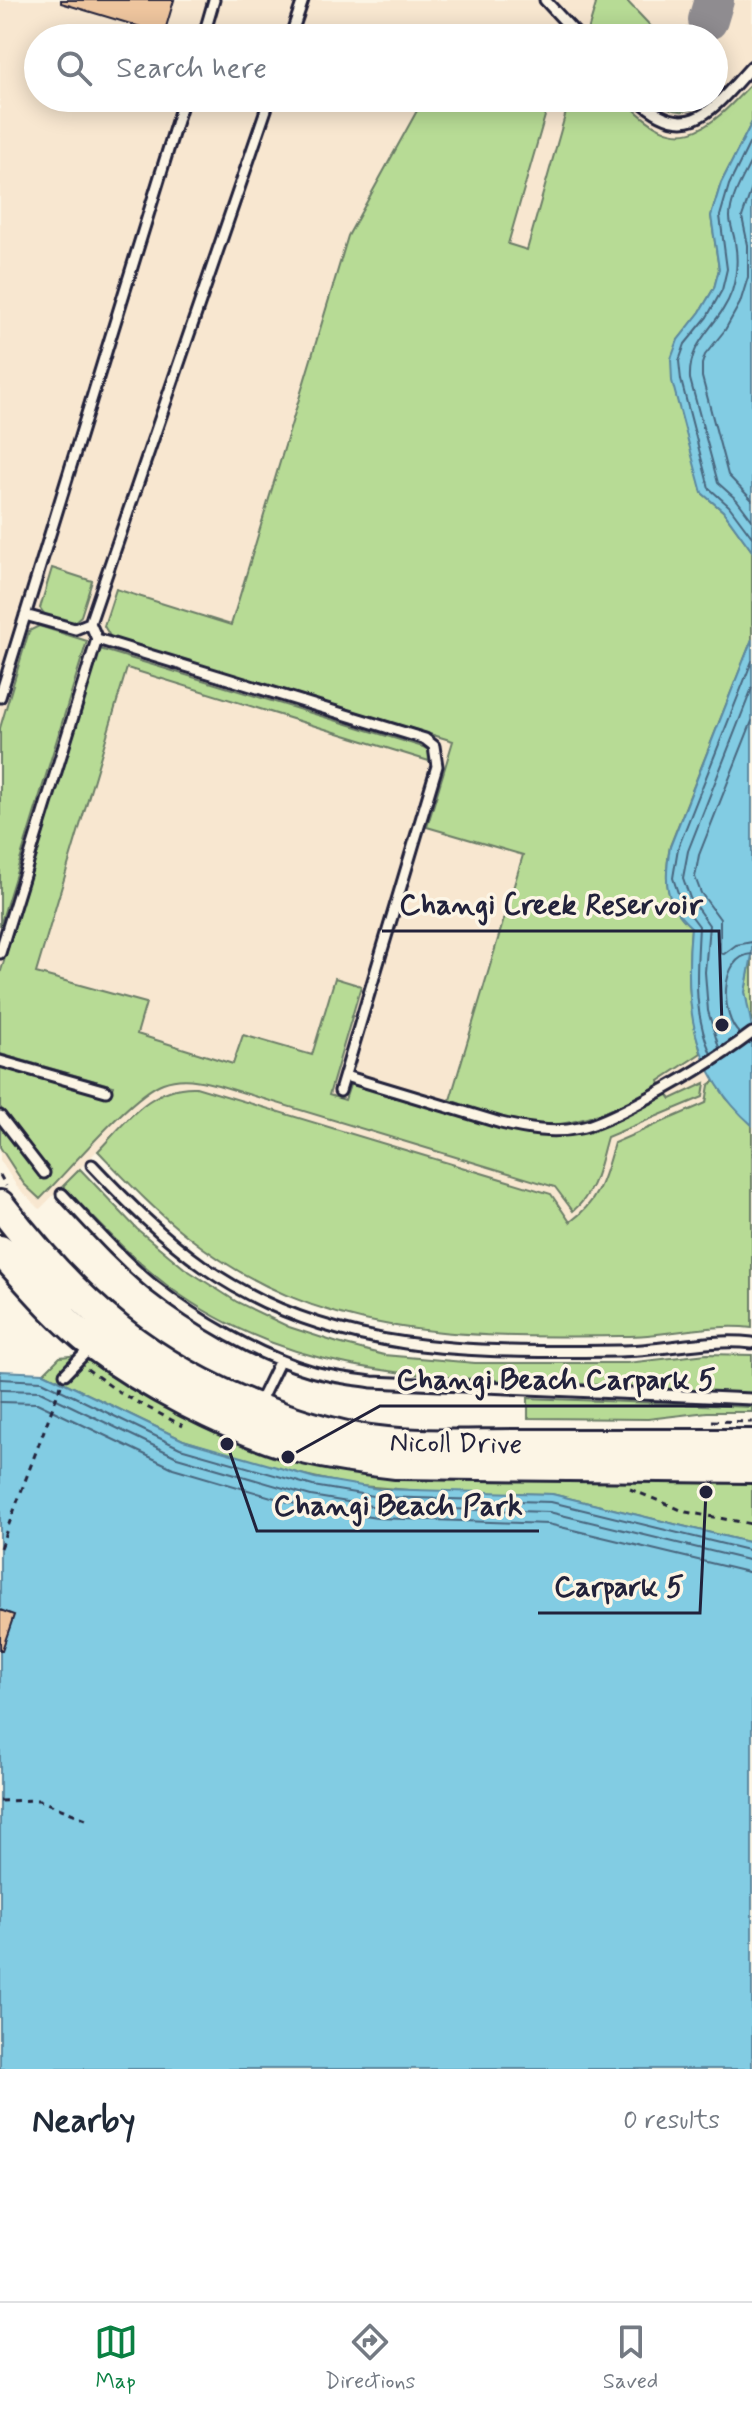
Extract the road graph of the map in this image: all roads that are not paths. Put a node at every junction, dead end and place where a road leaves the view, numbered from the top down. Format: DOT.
graph roads {
  1 [pos="214,0"];
  2 [pos="303,0"];
  3 [pos="545,0"];
  4 [pos="207,24"];
  5 [pos="295,24"];
  6 [pos="567,24"];
  7 [pos="752,66"];
  8 [pos="728,92"];
  9 [pos="180,112"];
  10 [pos="265,112"];
  11 [pos="654,112"];
  12 [pos="708,112"];
  13 [pos="25,615"];
  14 [pos="90,623"];
  15 [pos="97,639"];
  16 [pos="0,697"];
  17 [pos="0,953"];
  18 [pos="752,1033"];
  19 [pos="0,1061"];
  20 [pos="345,1076"];
  21 [pos="106,1091"];
  22 [pos="340,1091"];
  23 [pos="0,1116"];
  24 [pos="92,1165"];
  25 [pos="44,1173"];
  26 [pos="62,1194"];
  27 [pos="0,1205"];
  28 [pos="0,1250"];
  29 [pos="102,1334"];
  30 [pos="752,1343"];
  31 [pos="280,1360"];
  32 [pos="65,1374"];
  33 [pos="752,1399"];
  34 [pos="249,1417"];
  35 [pos="752,1444"];
  36 [pos="656,1456"];
  37 [pos="752,1468"];
  1 -- 4 [label="lane"];
  2 -- 5 [label="lane"];
  3 -- 6 [label="lane"];
  7 -- 8 [label="lane"];
  9 -- 13 [label="lane"];
  10 -- 14 [label="lane"];
  11 -- 12 [label="lane"];
  13 -- 14 [label="lane"];
  13 -- 16 [label="lane"];
  14 -- 15 [label="lane"];
  15 -- 17 [label="lane"];
  15 -- 20 [label="lane"];
  18 -- 20 [label="lane"];
  19 -- 21 [label="lane"];
  20 -- 22 [label="lane"];
  23 -- 25 [label="lane"];
  24 -- 30 [label="lane"];
  26 -- 31 [label="lane"];
  27 -- 29 [label="main road, Nicoll Drive"];
  28 -- 29 [label="main road, Nicoll Drive"];
  29 -- 32 [label="lane"];
  29 -- 34 [label="main road, Nicoll Drive"];
  31 -- 33 [label="lane"];
  31 -- 34 [label="lane"];
  34 -- 36 [label="main road, Nicoll Drive"];
  35 -- 36 [label="main road, Nicoll Drive"];
  36 -- 37 [label="main road, Nicoll Drive"];
}
